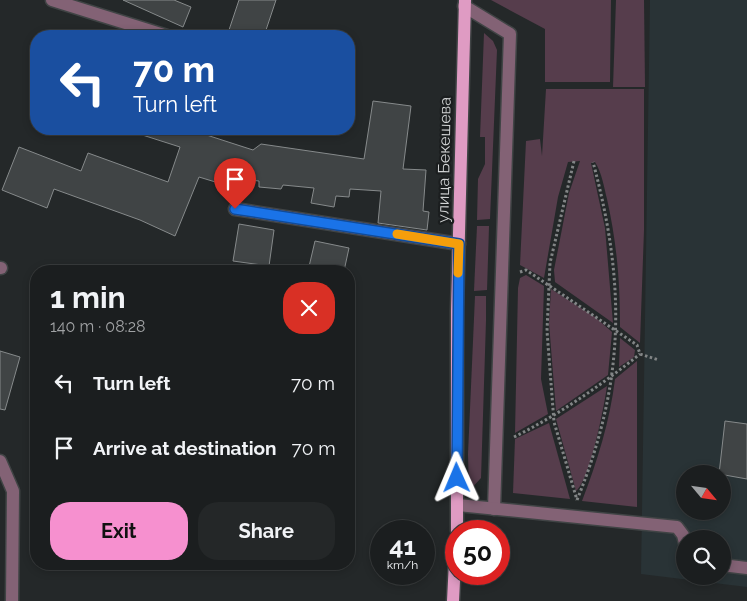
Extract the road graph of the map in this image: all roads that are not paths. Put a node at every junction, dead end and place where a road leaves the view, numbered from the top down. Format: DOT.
graph roads {
  1 [pos="52,0"];
  2 [pos="464,3"];
  3 [pos="148,30"];
  4 [pos="235,209"];
  5 [pos="459,244"];
  6 [pos="0,461"];
  7 [pos="458,505"];
  8 [pos="494,509"];
  9 [pos="457,520"];
  10 [pos="679,530"];
  11 [pos="731,566"];
  12 [pos="747,568"];
  13 [pos="454,585"];
  14 [pos="12,601"];
  15 [pos="453,601"];
  1 -- 3 [label="street"];
  2 -- 5 [label="main road, улица Бекешева"];
  2 -- 8 [label="street"];
  4 -- 5 [label="street"];
  5 -- 7 [label="main road, улица Бекешева"];
  6 -- 14 [label="street"];
  7 -- 8 [label="street"];
  7 -- 9 [label="main road, улица Бекешева"];
  8 -- 10 [label="street"];
  11 -- 12 [label="street"];
  13 -- 15 [label="main road"];
}
